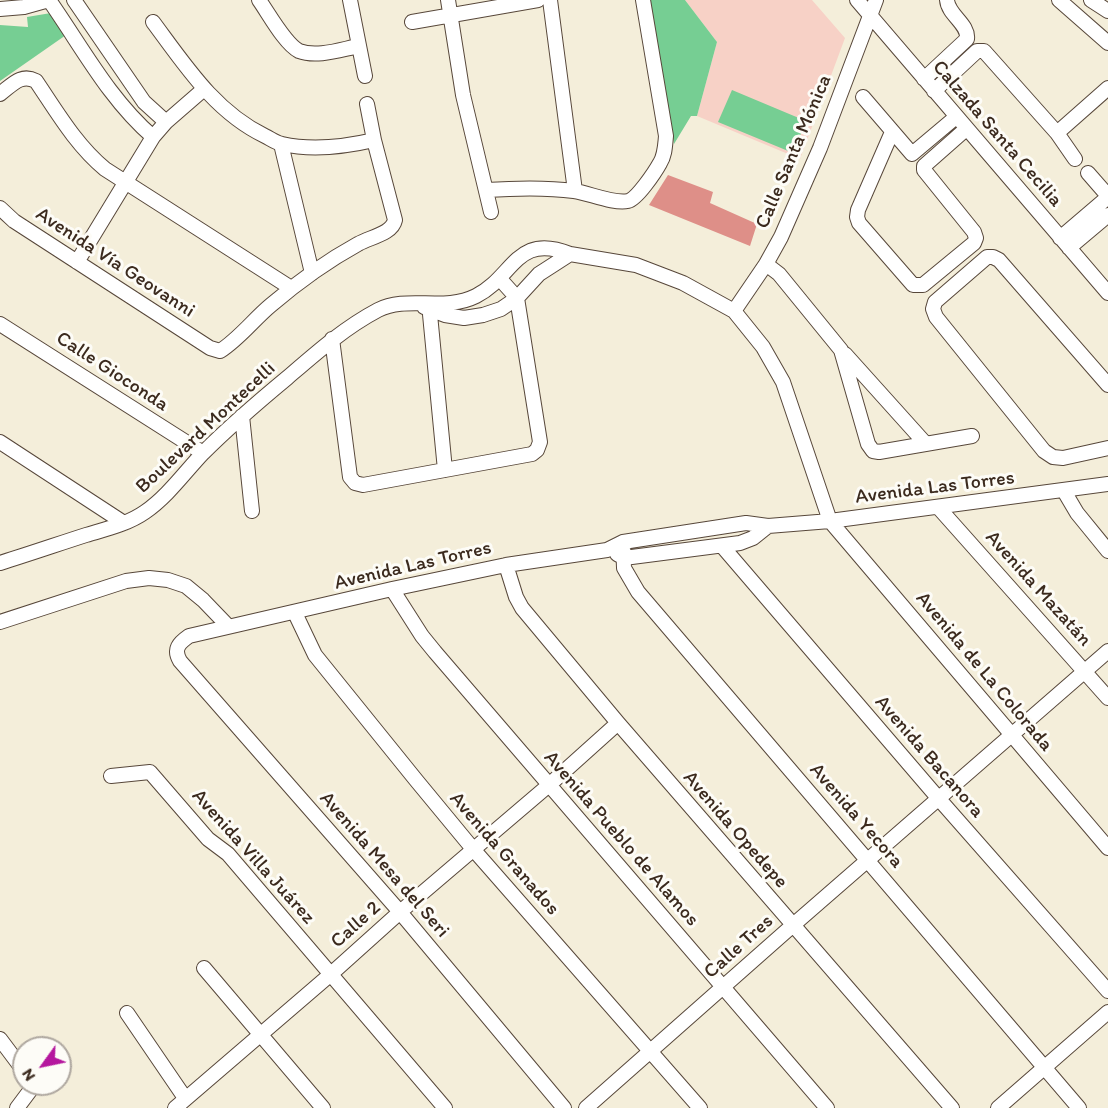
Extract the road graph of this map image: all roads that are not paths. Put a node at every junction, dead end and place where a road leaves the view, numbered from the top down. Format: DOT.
graph roads {
  1 [pos="49,0"];
  2 [pos="259,0"];
  3 [pos="350,0"];
  4 [pos="448,0"];
  5 [pos="538,0"];
  6 [pos="549,0"];
  7 [pos="643,0"];
  8 [pos="857,0"];
  9 [pos="876,0"];
  10 [pos="946,0"];
  11 [pos="1059,0"];
  12 [pos="1091,0"];
  13 [pos="77,4"];
  14 [pos="489,4"];
  15 [pos="0,9"];
  16 [pos="1108,11"];
  17 [pos="450,16"];
  18 [pos="871,17"];
  19 [pos="62,18"];
  20 [pos="153,22"];
  21 [pos="412,22"];
  22 [pos="1108,43"];
  23 [pos="359,46"];
  24 [pos="365,76"];
  25 [pos="924,79"];
  26 [pos="1108,88"];
  27 [pos="204,89"];
  28 [pos="934,91"];
  29 [pos="0,94"];
  30 [pos="863,97"];
  31 [pos="367,105"];
  32 [pos="956,117"];
  33 [pos="166,122"];
  34 [pos="966,129"];
  35 [pos="892,132"];
  36 [pos="1057,133"];
  37 [pos="153,137"];
  38 [pos="374,140"];
  39 [pos="281,144"];
  40 [pos="1075,159"];
  41 [pos="1088,173"];
  42 [pos="126,182"];
  43 [pos="486,190"];
  44 [pos="575,191"];
  45 [pos="1108,197"];
  46 [pos="0,208"];
  47 [pos="490,212"];
  48 [pos="1108,215"];
  49 [pos="1064,243"];
  50 [pos="570,254"];
  51 [pos="76,262"];
  52 [pos="766,264"];
  53 [pos="312,273"];
  54 [pos="500,279"];
  55 [pos="291,288"];
  56 [pos="1108,293"];
  57 [pos="517,298"];
  58 [pos="426,306"];
  59 [pos="734,311"];
  60 [pos="0,324"];
  61 [pos="332,339"];
  62 [pos="842,350"];
  63 [pos="1108,385"];
  64 [pos="242,416"];
  65 [pos="972,436"];
  66 [pos="0,442"];
  67 [pos="926,443"];
  68 [pos="1108,448"];
  69 [pos="203,453"];
  70 [pos="445,470"];
  71 [pos="1108,484"];
  72 [pos="1064,491"];
  73 [pos="938,507"];
  74 [pos="252,511"];
  75 [pos="830,521"];
  76 [pos="124,523"];
  77 [pos="768,526"];
  78 [pos="623,542"];
  79 [pos="722,546"];
  80 [pos="607,549"];
  81 [pos="1108,551"];
  82 [pos="624,558"];
  83 [pos="2,560"];
  84 [pos="506,565"];
  85 [pos="392,589"];
  86 [pos="295,613"];
  87 [pos="0,622"];
  88 [pos="228,626"];
  89 [pos="177,648"];
  90 [pos="1108,651"];
  91 [pos="1084,671"];
  92 [pos="1108,698"];
  93 [pos="618,723"];
  94 [pos="1012,735"];
  95 [pos="111,776"];
  96 [pos="549,785"];
  97 [pos="939,799"];
  98 [pos="1108,848"];
  99 [pos="473,849"];
  100 [pos="868,860"];
  101 [pos="400,912"];
  102 [pos="792,926"];
  103 [pos="204,968"];
  104 [pos="331,974"];
  105 [pos="723,988"];
  106 [pos="1108,991"];
  107 [pos="1108,1012"];
  108 [pos="127,1013"];
  109 [pos="260,1035"];
  110 [pos="0,1039"];
  111 [pos="650,1050"];
  112 [pos="12,1055"];
  113 [pos="1045,1069"];
  114 [pos="180,1103"];
  115 [pos="323,1108"];
  116 [pos="445,1108"];
  117 [pos="564,1108"];
  118 [pos="586,1108"];
  119 [pos="700,1108"];
  120 [pos="827,1108"];
  121 [pos="952,1108"];
  122 [pos="998,1108"];
  123 [pos="1079,1108"];
  1 -- 15 [label="street"];
  1 -- 19 [label="street"];
  2 -- 23 [label="street"];
  3 -- 23 [label="street"];
  4 -- 17 [label="street"];
  5 -- 14 [label="street"];
  6 -- 44 [label="street"];
  7 -- 44 [label="street"];
  8 -- 18 [label="street, Calzada Santa Cecilia"];
  9 -- 18 [label="street, Calle Santa Mónica"];
  10 -- 25 [label="street"];
  11 -- 22 [label="street"];
  12 -- 16 [label="street"];
  13 -- 19 [label="street"];
  13 -- 33 [label="street"];
  14 -- 17 [label="street"];
  17 -- 21 [label="street"];
  17 -- 43 [label="street"];
  18 -- 25 [label="street, Calzada Santa Cecilia"];
  18 -- 52 [label="street, Calle Santa Mónica"];
  19 -- 37 [label="street"];
  20 -- 27 [label="street"];
  23 -- 24 [label="street"];
  25 -- 28 [label="street, Calzada Santa Cecilia"];
  26 -- 36 [label="street"];
  27 -- 33 [label="street"];
  27 -- 39 [label="street"];
  28 -- 32 [label="street, Calzada Santa Cecilia"];
  28 -- 36 [label="street"];
  29 -- 42 [label="street"];
  30 -- 35 [label="street"];
  31 -- 38 [label="street"];
  32 -- 34 [label="street, Calzada Santa Cecilia"];
  32 -- 35 [label="street"];
  33 -- 37 [label="street"];
  34 -- 35 [label="street"];
  34 -- 49 [label="street, Calzada Santa Cecilia"];
  36 -- 40 [label="street"];
  37 -- 42 [label="street"];
  38 -- 39 [label="street"];
  38 -- 53 [label="street"];
  39 -- 53 [label="street"];
  41 -- 45 [label="street"];
  42 -- 51 [label="street"];
  42 -- 55 [label="street"];
  43 -- 44 [label="street"];
  43 -- 47 [label="street"];
  45 -- 49 [label="street"];
  46 -- 51 [label="street, Avenida Vía Geovanni"];
  48 -- 49 [label="street"];
  49 -- 56 [label="street, Calzada Santa Cecilia"];
  50 -- 54 [label="street, Boulevard Montecelli"];
  50 -- 57 [label="street, Boulevard Montecelli"];
  50 -- 59 [label="street, Boulevard Montecelli"];
  51 -- 55 [label="street, Avenida Vía Geovanni"];
  52 -- 59 [label="street, Calle Santa Mónica"];
  52 -- 62 [label="street"];
  53 -- 55 [label="street"];
  54 -- 57 [label="street"];
  54 -- 58 [label="street, Boulevard Montecelli"];
  57 -- 58 [label="street, Boulevard Montecelli"];
  57 -- 70 [label="street"];
  58 -- 61 [label="street, Boulevard Montecelli"];
  58 -- 70 [label="street"];
  59 -- 75 [label="street"];
  60 -- 69 [label="street, Calle Gioconda"];
  61 -- 64 [label="street, Boulevard Montecelli"];
  61 -- 70 [label="street"];
  62 -- 67 [label="street"];
  62 -- 67 [label="street"];
  63 -- 68 [label="street"];
  64 -- 69 [label="street, Boulevard Montecelli"];
  64 -- 74 [label="street"];
  65 -- 67 [label="street"];
  66 -- 76 [label="street"];
  69 -- 76 [label="street, Boulevard Montecelli"];
  71 -- 72 [label="street, Avenida Las Torres"];
  72 -- 73 [label="street, Avenida Las Torres"];
  72 -- 81 [label="street"];
  73 -- 75 [label="street, Avenida Las Torres"];
  73 -- 91 [label="street, Avenida Mazatán"];
  75 -- 77 [label="street, Avenida Las Torres"];
  75 -- 94 [label="street, Avenida de La Colorada"];
  76 -- 83 [label="street, Boulevard Montecelli"];
  77 -- 78 [label="street, Avenida Las Torres"];
  77 -- 79 [label="street, Avenida Las Torres"];
  78 -- 80 [label="street, Avenida Las Torres"];
  78 -- 82 [label="street, Avenida Yecora"];
  79 -- 82 [label="street, Avenida Las Torres"];
  79 -- 97 [label="street, Avenida Bacanora"];
  80 -- 82 [label="street"];
  80 -- 84 [label="street, Avenida Las Torres"];
  82 -- 100 [label="street, Avenida Yecora"];
  84 -- 85 [label="street, Avenida Las Torres"];
  84 -- 93 [label="street, Avenida Opedepe"];
  85 -- 86 [label="street, Avenida Las Torres"];
  85 -- 96 [label="street, Avenida Pueblo de Alamos"];
  86 -- 88 [label="street, Avenida Las Torres"];
  86 -- 99 [label="street, Avenida Granados"];
  87 -- 88 [label="street"];
  88 -- 89 [label="street, Avenida Las Torres"];
  89 -- 101 [label="street, Avenida Mesa del Seri"];
  90 -- 91 [label="street, Calle Tres"];
  91 -- 92 [label="street, Avenida Mazatán"];
  91 -- 94 [label="street, Calle Tres"];
  93 -- 96 [label="street, Calle 2"];
  93 -- 102 [label="street, Avenida Opedepe"];
  94 -- 97 [label="street, Calle Tres"];
  94 -- 98 [label="street, Avenida de La Colorada"];
  95 -- 104 [label="street, Avenida Villa Juárez"];
  96 -- 99 [label="street, Calle 2"];
  96 -- 105 [label="street, Avenida Pueblo de Alamos"];
  97 -- 100 [label="street, Calle Tres"];
  97 -- 106 [label="street, Avenida Bacanora"];
  99 -- 101 [label="street, Calle 2"];
  99 -- 111 [label="street, Avenida Granados"];
  100 -- 102 [label="street, Calle Tres"];
  100 -- 113 [label="street, Avenida Yecora"];
  101 -- 104 [label="street, Calle 2"];
  101 -- 117 [label="street, Avenida Mesa del Seri"];
  102 -- 105 [label="street, Calle Tres"];
  102 -- 121 [label="street, Avenida Opedepe"];
  103 -- 109 [label="street"];
  104 -- 109 [label="street, Calle 2"];
  104 -- 116 [label="street, Avenida Villa Juárez"];
  105 -- 111 [label="street, Calle Tres"];
  105 -- 120 [label="street, Avenida Pueblo de Alamos"];
  107 -- 113 [label="street"];
  108 -- 114 [label="street"];
  109 -- 114 [label="street, Calle 2"];
  109 -- 115 [label="street"];
  110 -- 112 [label="street"];
  111 -- 118 [label="street, Calle Tres"];
  111 -- 119 [label="street, Avenida Granados"];
  113 -- 122 [label="street"];
  113 -- 123 [label="street, Avenida Yecora"];
}
